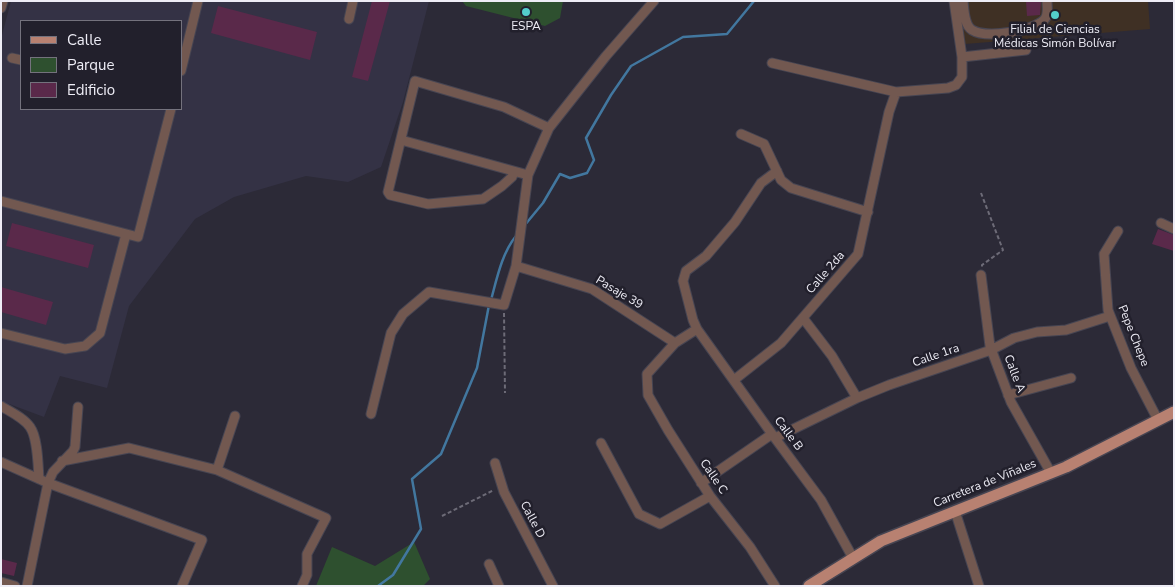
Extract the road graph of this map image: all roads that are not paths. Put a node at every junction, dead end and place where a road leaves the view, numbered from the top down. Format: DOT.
graph roads {
  1 [pos="3,1"];
  2 [pos="198,1"];
  3 [pos="353,1"];
  4 [pos="654,1"];
  5 [pos="954,1"];
  6 [pos="962,1"];
  7 [pos="1047,1"];
  8 [pos="1,8"];
  9 [pos="349,19"];
  10 [pos="1026,50"];
  11 [pos="962,57"];
  12 [pos="772,63"];
  13 [pos="182,68"];
  14 [pos="896,92"];
  15 [pos="172,110"];
  16 [pos="549,128"];
  17 [pos="741,134"];
  18 [pos="401,140"];
  19 [pos="777,171"];
  20 [pos="514,172"];
  21 [pos="528,175"];
  22 [pos="1,201"];
  23 [pos="868,212"];
  24 [pos="1161,223"];
  25 [pos="1174,229"];
  26 [pos="1118,231"];
  27 [pos="126,234"];
  28 [pos="516,266"];
  29 [pos="981,275"];
  30 [pos="1110,316"];
  31 [pos="803,318"];
  32 [pos="697,329"];
  33 [pos="1,333"];
  34 [pos="675,342"];
  35 [pos="991,350"];
  36 [pos="1071,378"];
  37 [pos="734,380"];
  38 [pos="1008,395"];
  39 [pos="857,398"];
  40 [pos="1,406"];
  41 [pos="78,407"];
  42 [pos="1174,412"];
  43 [pos="371,414"];
  44 [pos="235,416"];
  45 [pos="1158,420"];
  46 [pos="773,436"];
  47 [pos="601,443"];
  48 [pos="62,461"];
  49 [pos="1,462"];
  50 [pos="495,463"];
  51 [pos="217,470"];
  52 [pos="1051,473"];
  53 [pos="44,481"];
  54 [pos="701,482"];
  55 [pos="710,496"];
  56 [pos="955,511"];
  57 [pos="853,558"];
  58 [pos="489,564"];
  59 [pos="1,582"];
  60 [pos="551,585"];
  61 [pos="15,586"];
  62 [pos="27,586"];
  63 [pos="182,586"];
  64 [pos="302,586"];
  65 [pos="500,586"];
  66 [pos="775,586"];
  67 [pos="809,586"];
  68 [pos="979,586"];
  1 -- 8 [label="street"];
  2 -- 13 [label="street"];
  3 -- 9 [label="street"];
  4 -- 16 [label="street"];
  5 -- 11 [label="street"];
  6 -- 7 [label="street"];
  10 -- 11 [label="street"];
  11 -- 14 [label="street"];
  12 -- 14 [label="street"];
  14 -- 23 [label="street, Calle 2da"];
  15 -- 27 [label="street"];
  16 -- 18 [label="street"];
  16 -- 21 [label="street"];
  17 -- 19 [label="street"];
  18 -- 20 [label="street"];
  18 -- 20 [label="street"];
  19 -- 23 [label="street"];
  19 -- 32 [label="street, Calle B"];
  20 -- 21 [label="street"];
  21 -- 28 [label="street"];
  22 -- 27 [label="street"];
  23 -- 31 [label="street, Calle 2da"];
  24 -- 25 [label="street"];
  26 -- 30 [label="street, Pepe Chepe"];
  27 -- 33 [label="street"];
  28 -- 34 [label="street, Pasaje 39"];
  28 -- 43 [label="street"];
  29 -- 35 [label="street, Calle A"];
  30 -- 35 [label="street, Calle 1ra"];
  30 -- 45 [label="street, Pepe Chepe"];
  31 -- 37 [label="street, Calle 2da"];
  31 -- 39 [label="street"];
  32 -- 34 [label="street"];
  32 -- 37 [label="street, Calle B"];
  34 -- 54 [label="street, Calle C"];
  35 -- 38 [label="street, Calle A"];
  35 -- 39 [label="street, Calle 1ra"];
  36 -- 38 [label="street"];
  37 -- 46 [label="street, Calle B"];
  38 -- 52 [label="street, Calle A"];
  39 -- 46 [label="street, Calle 1ra"];
  40 -- 53 [label="street"];
  41 -- 48 [label="street"];
  42 -- 45 [label="main road, Carretera de Viñales"];
  44 -- 51 [label="street"];
  45 -- 52 [label="main road, Carretera de Viñales"];
  46 -- 54 [label="street, Calle 1ra"];
  46 -- 57 [label="street, Calle B"];
  47 -- 55 [label="street"];
  48 -- 51 [label="street"];
  48 -- 53 [label="street"];
  49 -- 53 [label="street"];
  50 -- 60 [label="street, Calle D"];
  51 -- 64 [label="street"];
  52 -- 56 [label="main road, Carretera de Viñales"];
  53 -- 62 [label="street"];
  53 -- 63 [label="street"];
  54 -- 55 [label="street, Calle C"];
  55 -- 66 [label="street, Calle C"];
  56 -- 57 [label="main road, Carretera de Viñales"];
  56 -- 68 [label="street"];
  57 -- 67 [label="main road, Carretera de Viñales"];
  58 -- 65 [label="street"];
  59 -- 61 [label="street"];
}
